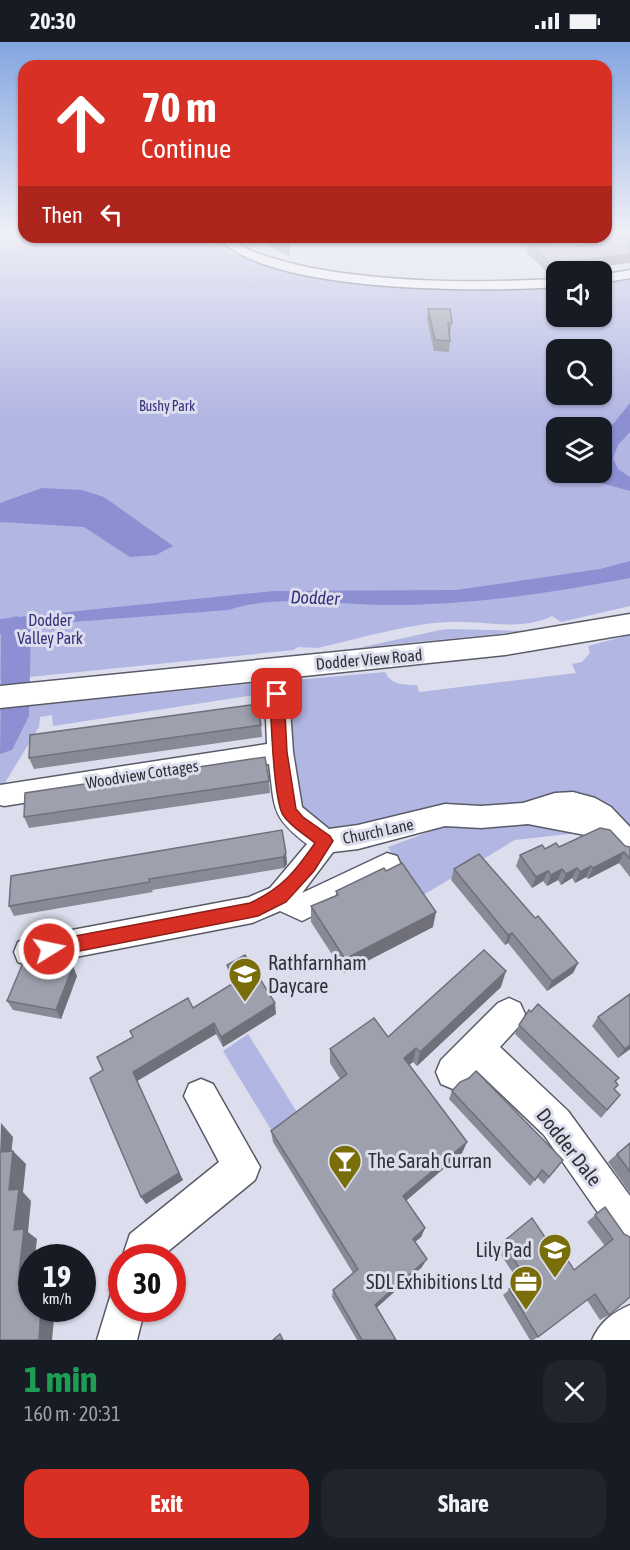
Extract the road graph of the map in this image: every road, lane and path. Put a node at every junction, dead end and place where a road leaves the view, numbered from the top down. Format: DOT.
graph roads {
  1 [pos="630,624"];
  2 [pos="277,694"];
  3 [pos="9,695"];
  4 [pos="280,752"];
  5 [pos="4,795"];
  6 [pos="622,838"];
  7 [pos="325,841"];
  8 [pos="387,865"];
  9 [pos="280,897"];
  10 [pos="28,952"];
  11 [pos="509,1014"];
  12 [pos="477,1048"];
  13 [pos="453,1072"];
  14 [pos="201,1096"];
  15 [pos="630,1227"];
  16 [pos="147,1244"];
  17 [pos="122,1322"];
  18 [pos="630,1325"];
  19 [pos="117,1340"];
  20 [pos="612,1340"];
  1 -- 3 [label="main road, Dodder View Road"];
  2 -- 4 [label="street, Church Lane"];
  4 -- 5 [label="street, Woodview Cottages"];
  4 -- 7 [label="street, Church Lane"];
  6 -- 7 [label="street, Church Lane"];
  7 -- 9 [label="street"];
  8 -- 9 [label="street"];
  9 -- 10 [label="street"];
  11 -- 12 [label="street"];
  12 -- 13 [label="street"];
  12 -- 15 [label="street, Dodder Dale"];
  14 -- 16 [label="street"];
  17 -- 19 [label="street"];
  18 -- 20 [label="street"];
}
